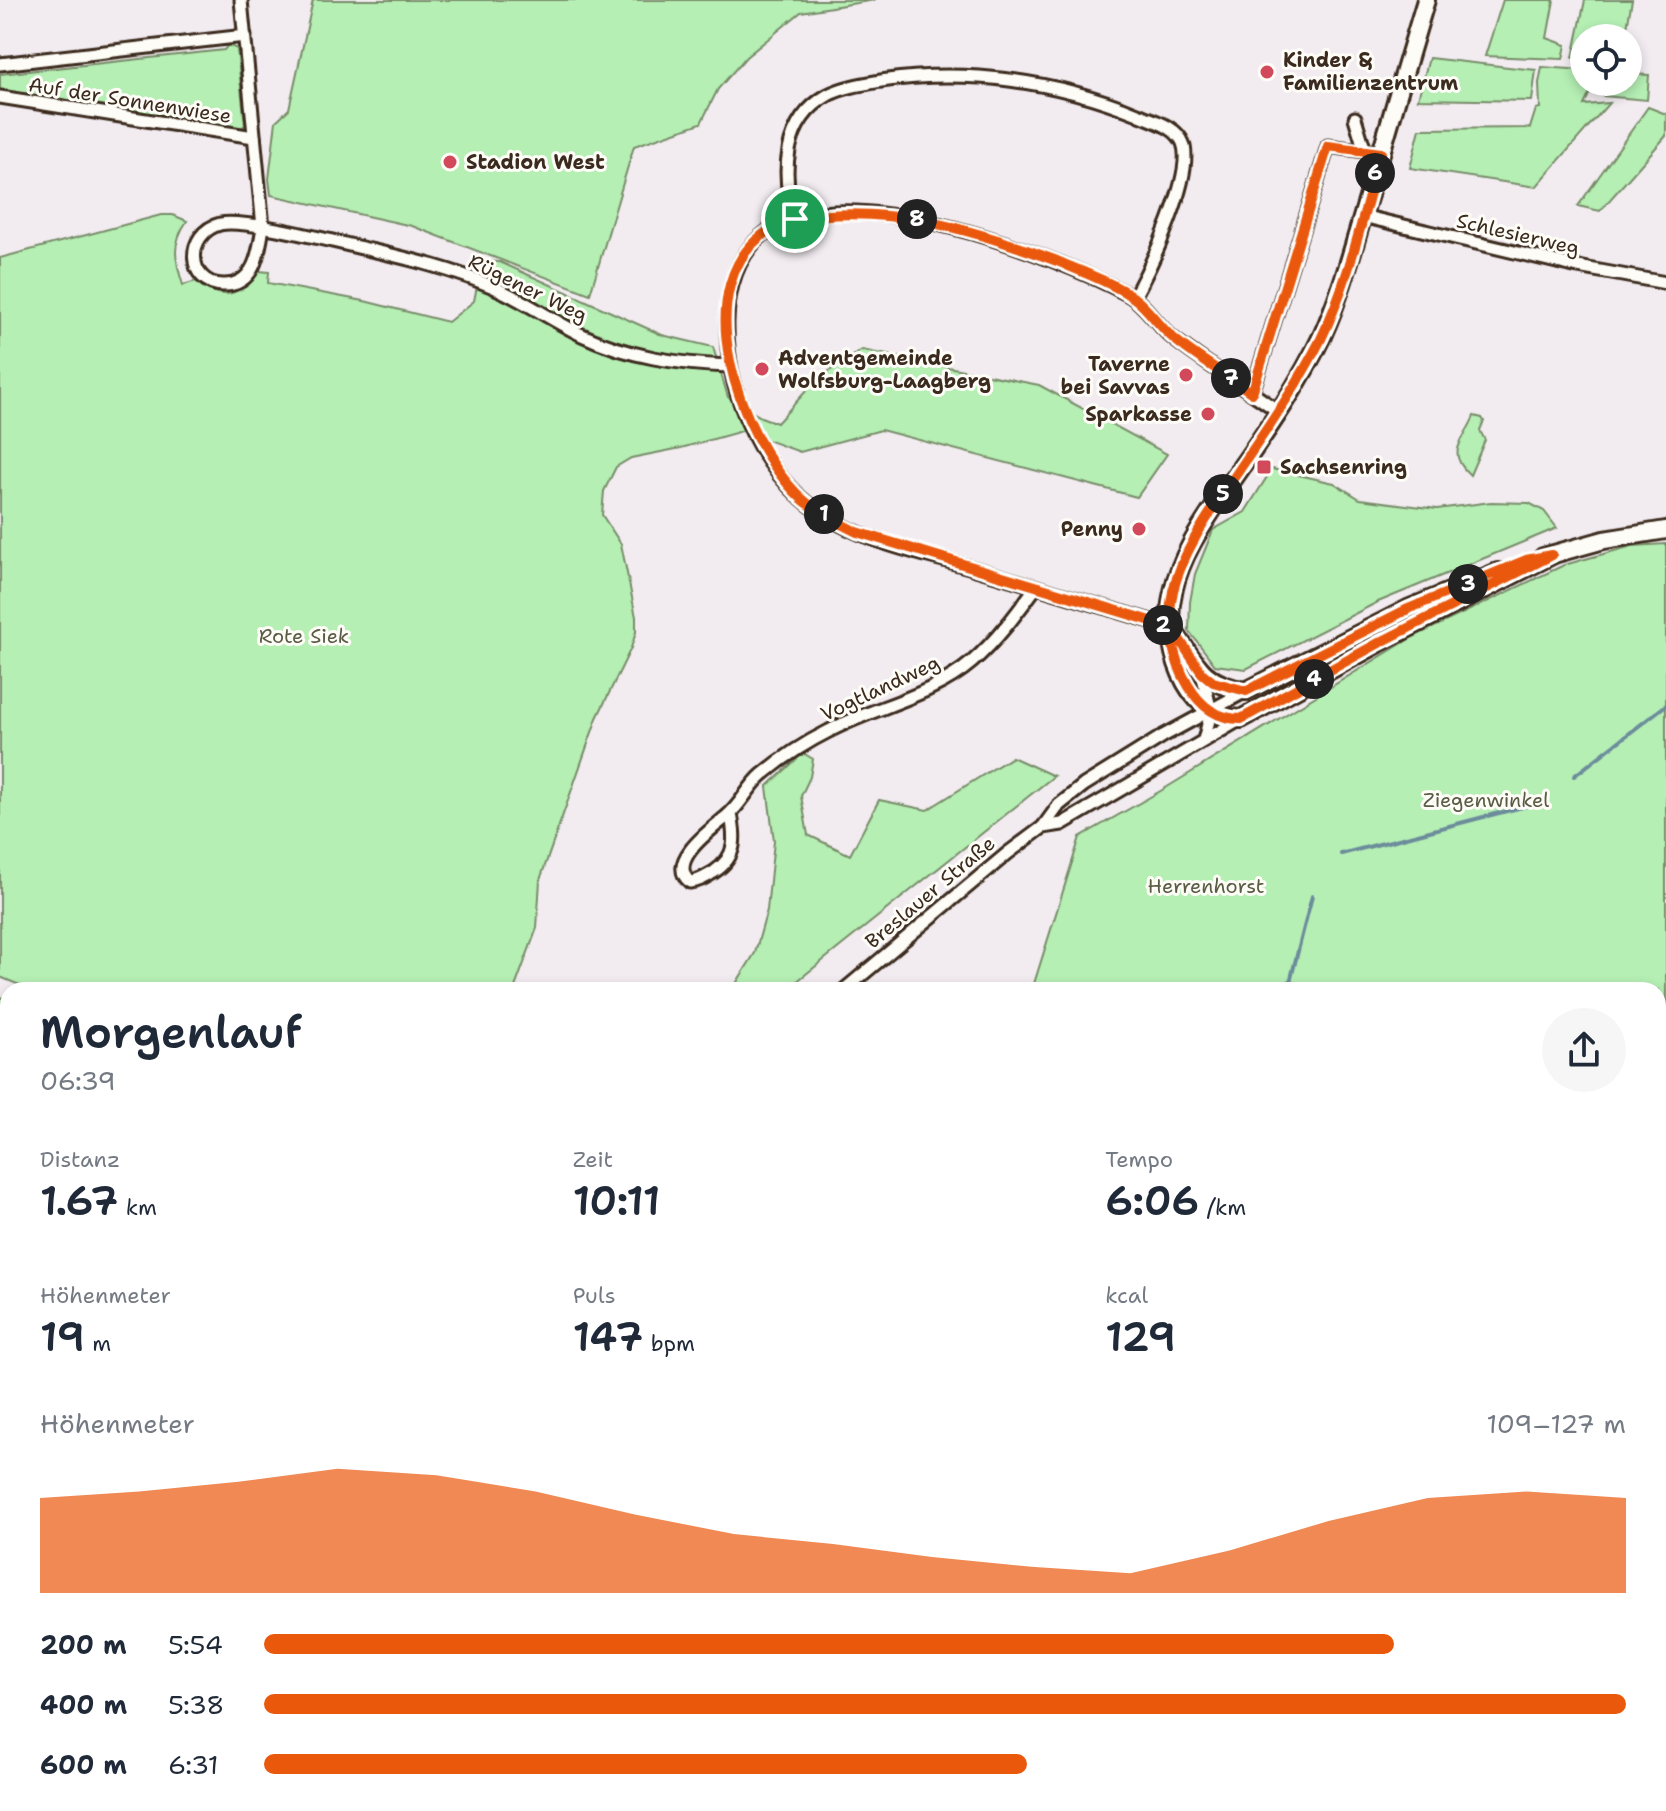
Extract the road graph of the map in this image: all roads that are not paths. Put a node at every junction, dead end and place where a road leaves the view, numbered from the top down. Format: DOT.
graph roads {
  1 [pos="241,0"];
  2 [pos="1426,0"];
  3 [pos="245,36"];
  4 [pos="0,64"];
  5 [pos="0,97"];
  6 [pos="1355,118"];
  7 [pos="254,137"];
  8 [pos="1373,152"];
  9 [pos="1362,216"];
  10 [pos="795,219"];
  11 [pos="263,227"];
  12 [pos="1666,283"];
  13 [pos="1134,297"];
  14 [pos="729,366"];
  15 [pos="1252,393"];
  16 [pos="1279,412"];
  17 [pos="1666,530"];
  18 [pos="1552,555"];
  19 [pos="1036,587"];
  20 [pos="1171,627"];
  21 [pos="1202,673"];
  22 [pos="1246,691"];
  23 [pos="1211,712"];
  24 [pos="1241,719"];
  25 [pos="1204,740"];
  26 [pos="731,813"];
  27 [pos="1043,827"];
  28 [pos="854,982"];
  1 -- 3 [label="street"];
  2 -- 8 [label="street"];
  3 -- 4 [label="street"];
  3 -- 7 [label="street"];
  5 -- 7 [label="street, Auf der Sonnenwiese"];
  6 -- 8 [label="street"];
  7 -- 11 [label="street"];
  8 -- 9 [label="street"];
  8 -- 15 [label="street"];
  9 -- 12 [label="street, Schlesierweg"];
  9 -- 16 [label="street"];
  10 -- 13 [label="street"];
  10 -- 13 [label="street"];
  10 -- 14 [label="street"];
  11 -- 11 [label="street, Rügener Weg"];
  11 -- 14 [label="street, Rügener Weg"];
  13 -- 15 [label="street"];
  14 -- 19 [label="street"];
  15 -- 16 [label="street"];
  16 -- 20 [label="street"];
  17 -- 18 [label="street, Breslauer Straße"];
  18 -- 22 [label="street, Breslauer Straße"];
  18 -- 24 [label="street, Breslauer Straße"];
  19 -- 20 [label="street"];
  19 -- 26 [label="street, Vogtlandweg"];
  20 -- 21 [label="street"];
  20 -- 23 [label="street"];
  21 -- 22 [label="street"];
  21 -- 23 [label="street"];
  22 -- 23 [label="street, Breslauer Straße"];
  23 -- 24 [label="street"];
  23 -- 25 [label="street"];
  23 -- 27 [label="street, Breslauer Straße"];
  24 -- 25 [label="street, Breslauer Straße"];
  25 -- 27 [label="street, Breslauer Straße"];
  26 -- 26 [label="street, Vogtlandweg"];
  27 -- 28 [label="street, Breslauer Straße"];
}
